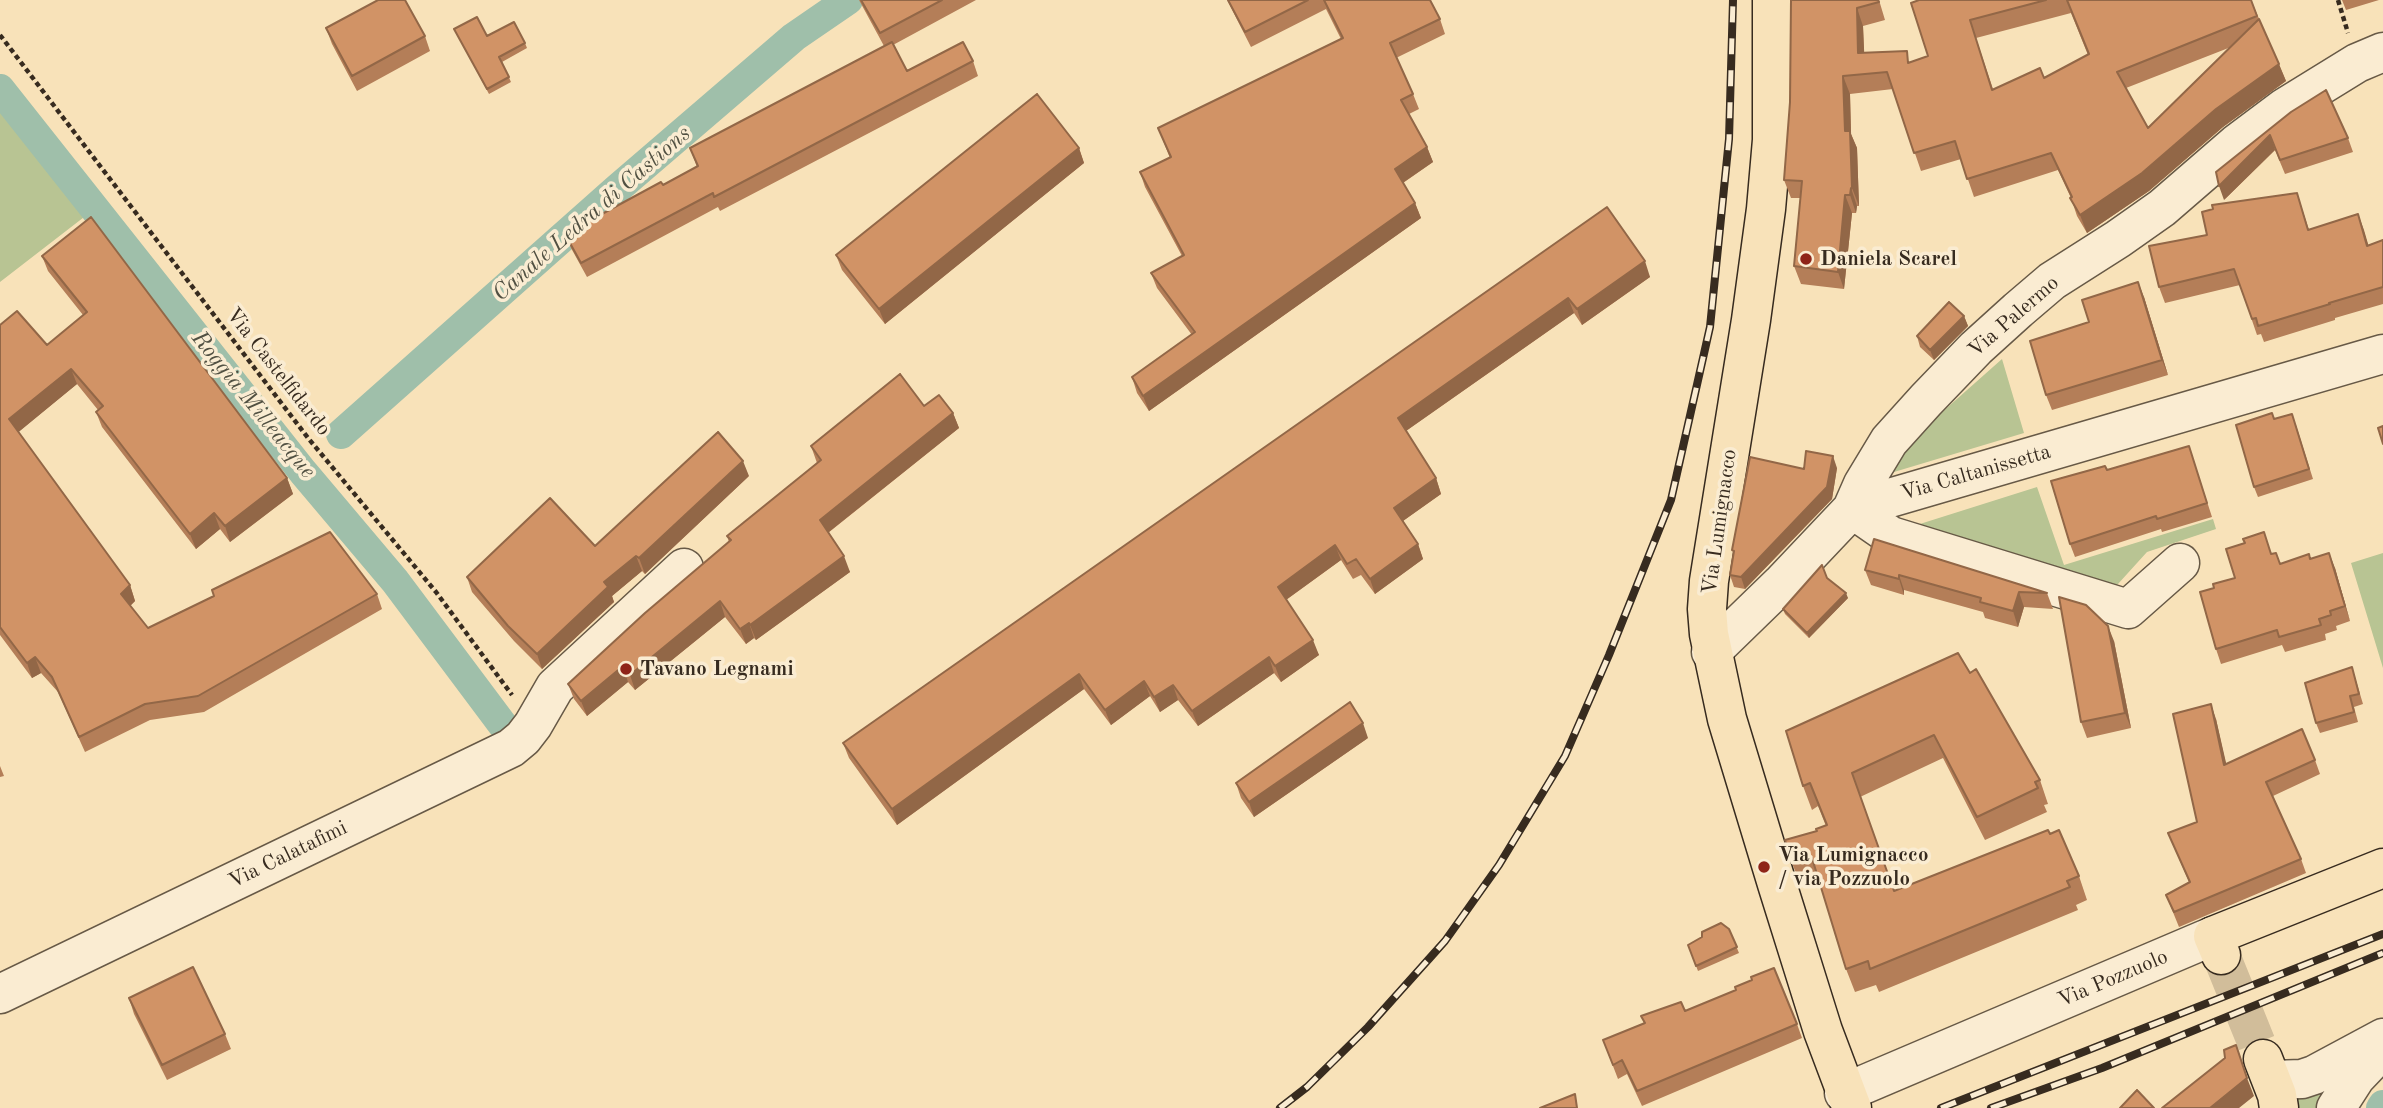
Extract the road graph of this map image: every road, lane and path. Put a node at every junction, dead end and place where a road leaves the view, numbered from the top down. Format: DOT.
graph roads {
  1 [pos="1772,0"];
  2 [pos="0,35"];
  3 [pos="2383,52"];
  4 [pos="2383,354"];
  5 [pos="1852,509"];
  6 [pos="2180,563"];
  7 [pos="684,568"];
  8 [pos="1711,652"];
  9 [pos="533,725"];
  10 [pos="2383,868"];
  11 [pos="2168,932"];
  12 [pos="2217,946"];
  13 [pos="0,994"];
  14 [pos="2383,1038"];
  15 [pos="2383,1049"];
  16 [pos="1922,1060"];
  17 [pos="2271,1082"];
  18 [pos="1848,1100"];
  19 [pos="2336,1108"];
  1 -- 8 [label="main road, Via Lumignacco"];
  2 -- 9 [label="path, Via Castelfidardo"];
  3 -- 5 [label="street, Via Palermo"];
  4 -- 5 [label="street, Via Caltanissetta"];
  5 -- 6 [label="street"];
  5 -- 8 [label="street, Via Palermo"];
  7 -- 9 [label="street, Via Calatafimi"];
  8 -- 18 [label="main road, Via Lumignacco"];
  9 -- 13 [label="street, Via Calatafimi"];
  10 -- 12 [label="main road, Via Pozzuolo"];
  11 -- 16 [label="street"];
  12 -- 16 [label="street, Via Pozzuolo"];
  14 -- 17 [label="street"];
  15 -- 19 [label="street"];
  16 -- 18 [label="street, Via Pozzuolo"];
}
